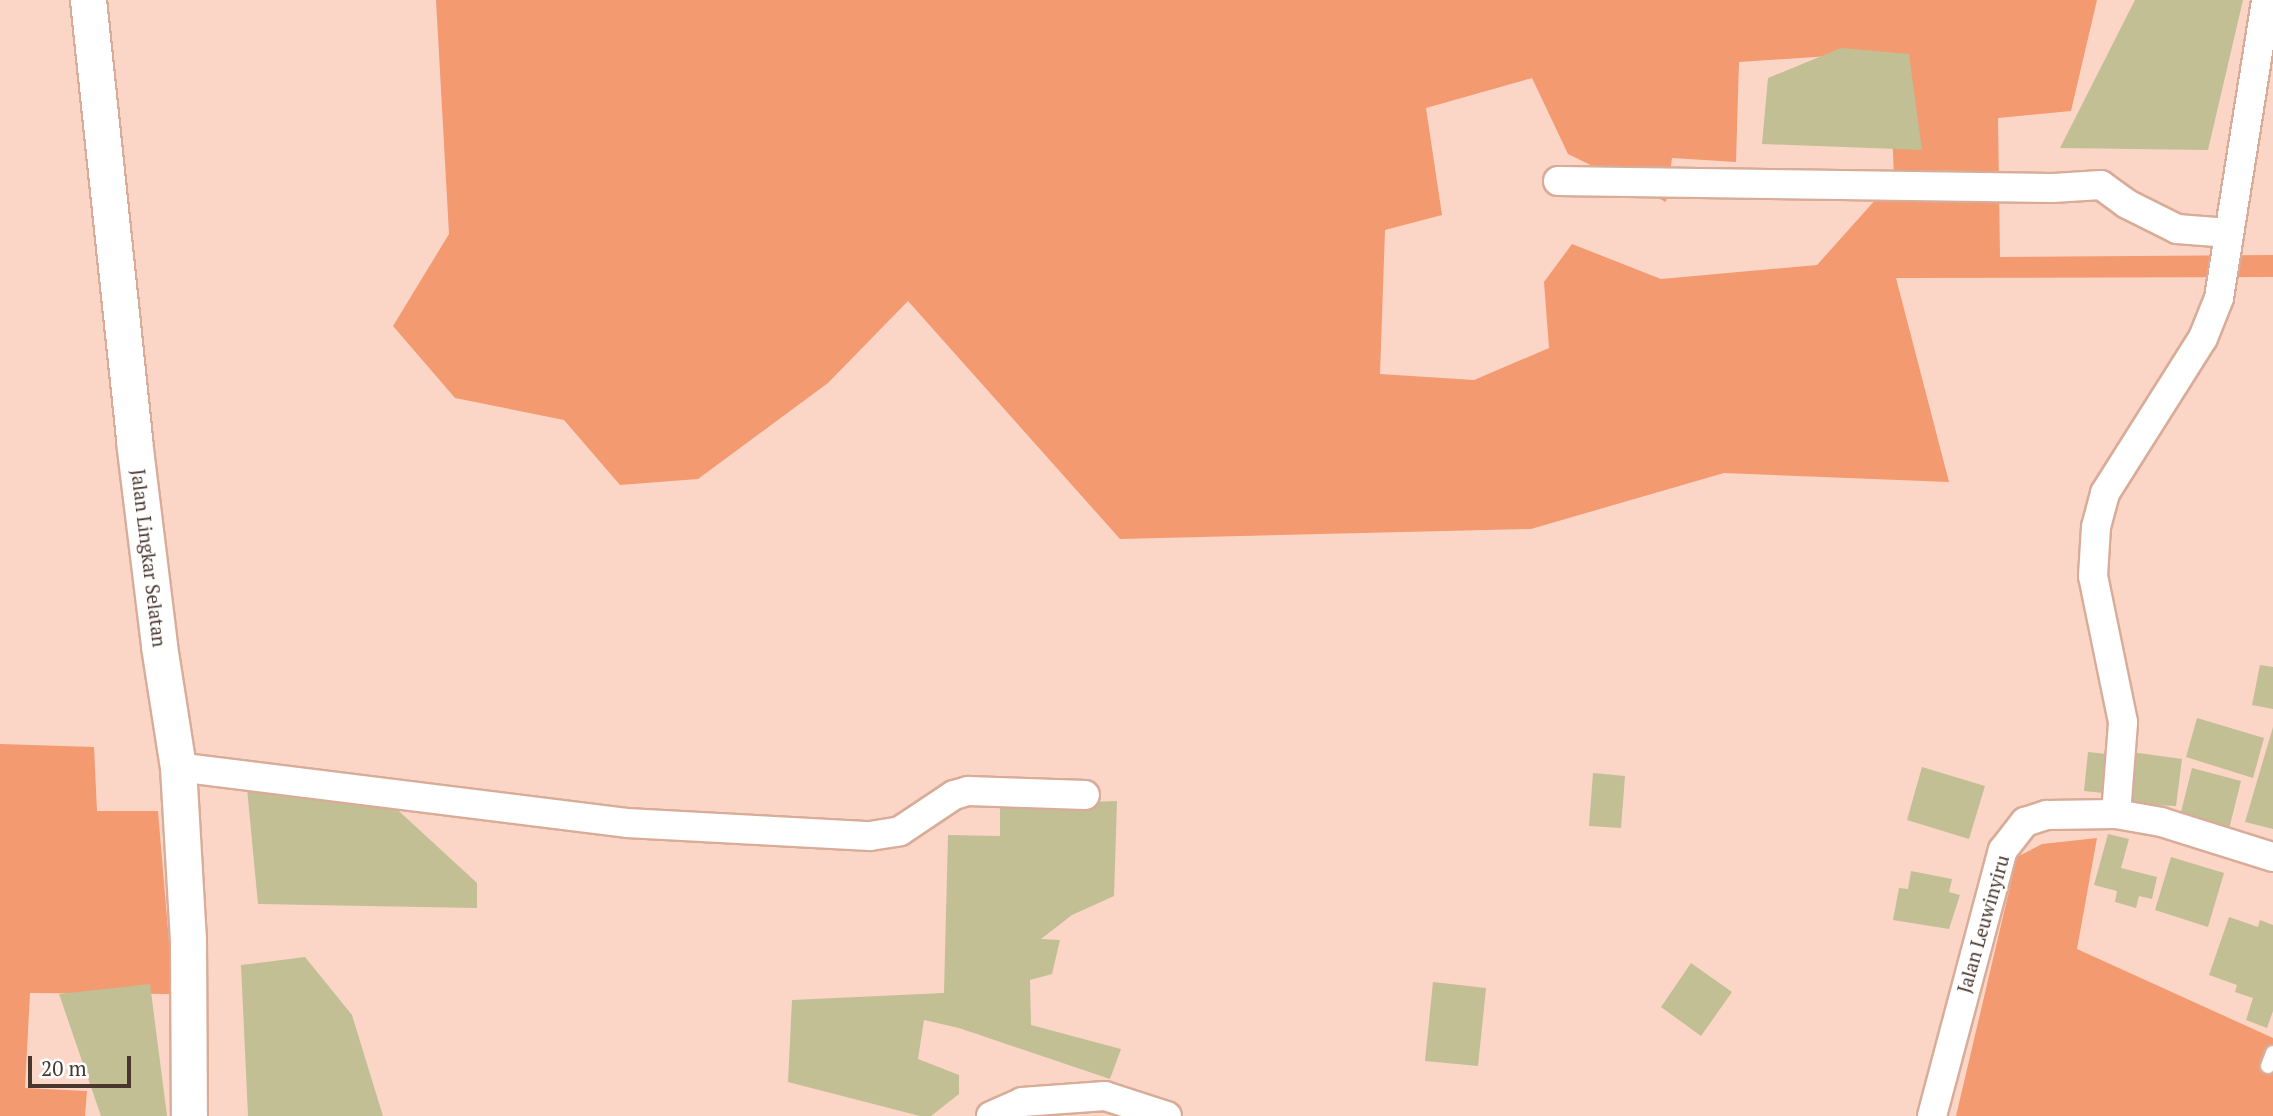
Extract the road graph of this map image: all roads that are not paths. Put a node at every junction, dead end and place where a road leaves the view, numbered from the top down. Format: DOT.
graph roads {
  1 [pos="88,0"];
  2 [pos="2266,0"];
  3 [pos="1558,181"];
  4 [pos="2229,233"];
  5 [pos="178,767"];
  6 [pos="1085,795"];
  7 [pos="2116,814"];
  8 [pos="2273,857"];
  9 [pos="189,1116"];
  10 [pos="991,1116"];
  11 [pos="1167,1116"];
  12 [pos="1933,1116"];
  1 -- 5 [label="street, Jalan Lingkar Selatan"];
  2 -- 4 [label="street"];
  3 -- 4 [label="street"];
  4 -- 7 [label="street"];
  5 -- 6 [label="street"];
  5 -- 9 [label="street, Jalan Lingkar Selatan"];
  7 -- 8 [label="street, Jalan Leuwinyiru"];
  7 -- 12 [label="street, Jalan Leuwinyiru"];
  10 -- 11 [label="street"];
}
